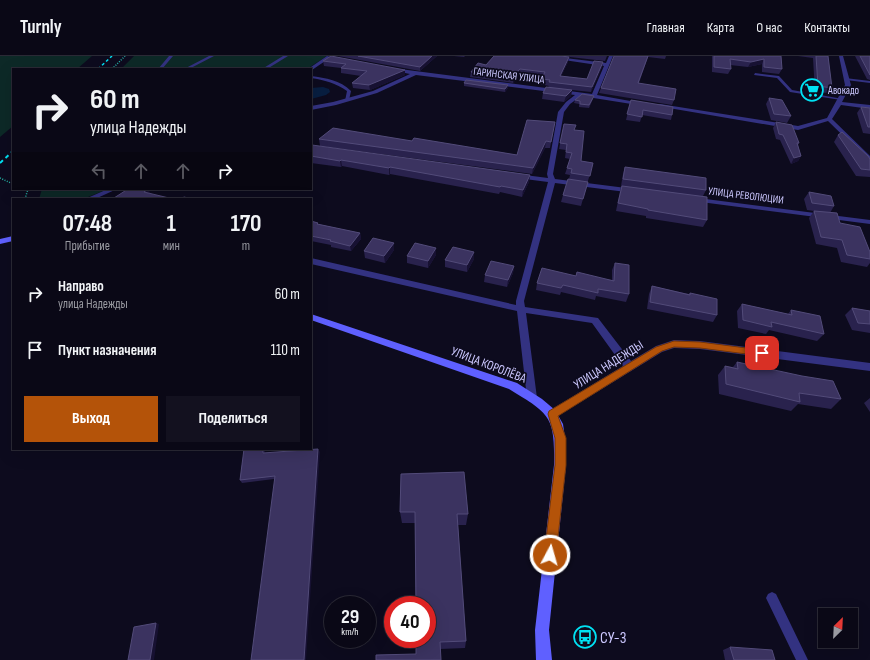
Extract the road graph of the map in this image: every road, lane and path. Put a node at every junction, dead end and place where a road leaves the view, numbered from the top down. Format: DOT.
graph roads {
  1 [pos="125,56"];
  2 [pos="171,56"];
  3 [pos="212,56"];
  4 [pos="286,56"];
  5 [pos="330,56"];
  6 [pos="539,56"];
  7 [pos="611,56"];
  8 [pos="841,56"];
  9 [pos="336,58"];
  10 [pos="607,65"];
  11 [pos="113,68"];
  12 [pos="161,68"];
  13 [pos="188,68"];
  14 [pos="266,68"];
  15 [pos="312,68"];
  16 [pos="388,68"];
  17 [pos="415,73"];
  18 [pos="755,74"];
  19 [pos="312,77"];
  20 [pos="846,79"];
  21 [pos="870,82"];
  22 [pos="580,94"];
  23 [pos="594,96"];
  24 [pos="347,100"];
  25 [pos="840,101"];
  26 [pos="870,107"];
  27 [pos="312,108"];
  28 [pos="829,119"];
  29 [pos="870,160"];
  30 [pos="513,176"];
  31 [pos="0,178"];
  32 [pos="552,181"];
  33 [pos="12,184"];
  34 [pos="112,190"];
  35 [pos="645,193"];
  36 [pos="92,198"];
  37 [pos="684,198"];
  38 [pos="870,222"];
  39 [pos="12,238"];
  40 [pos="0,242"];
  41 [pos="312,261"];
  42 [pos="521,309"];
  43 [pos="312,317"];
  44 [pos="630,367"];
  45 [pos="870,367"];
  46 [pos="532,398"];
  47 [pos="553,414"];
  48 [pos="772,598"];
  49 [pos="544,660"];
  50 [pos="802,660"];
  1 -- 11 [label="path"];
  2 -- 12 [label="lane"];
  3 -- 13 [label="lane"];
  4 -- 14 [label="lane"];
  5 -- 9 [label="street"];
  5 -- 15 [label="street"];
  6 -- 10 [label="street"];
  7 -- 10 [label="street"];
  8 -- 20 [label="street"];
  10 -- 23 [label="street"];
  16 -- 17 [label="street, ГАРИНСКАЯ УЛИЦА"];
  17 -- 22 [label="street, ГАРИНСКАЯ УЛИЦА"];
  17 -- 24 [label="street"];
  18 -- 25 [label="lane"];
  19 -- 24 [label="lane"];
  20 -- 21 [label="lane"];
  20 -- 25 [label="street"];
  22 -- 23 [label="street, ГАРИНСКАЯ УЛИЦА"];
  22 -- 32 [label="street"];
  23 -- 28 [label="street, ГАРИНСКАЯ УЛИЦА"];
  24 -- 27 [label="street"];
  25 -- 26 [label="street"];
  25 -- 28 [label="street"];
  28 -- 29 [label="street"];
  30 -- 32 [label="street"];
  31 -- 33 [label="path"];
  32 -- 35 [label="street"];
  32 -- 42 [label="street"];
  34 -- 36 [label="street"];
  37 -- 38 [label="street, УЛИЦА РЕВОЛЮЦИИ"];
  39 -- 40 [label="street"];
  41 -- 42 [label="street"];
  42 -- 44 [label="street"];
  42 -- 46 [label="street"];
  43 -- 46 [label="street, УЛИЦА КОРОЛЁВА"];
  44 -- 45 [label="street, УЛИЦА НАДЕЖДЫ"];
  44 -- 47 [label="street, УЛИЦА НАДЕЖДЫ"];
  46 -- 47 [label="street, УЛИЦА КОРОЛЁВА"];
  47 -- 49 [label="street"];
  48 -- 50 [label="lane"];
}
